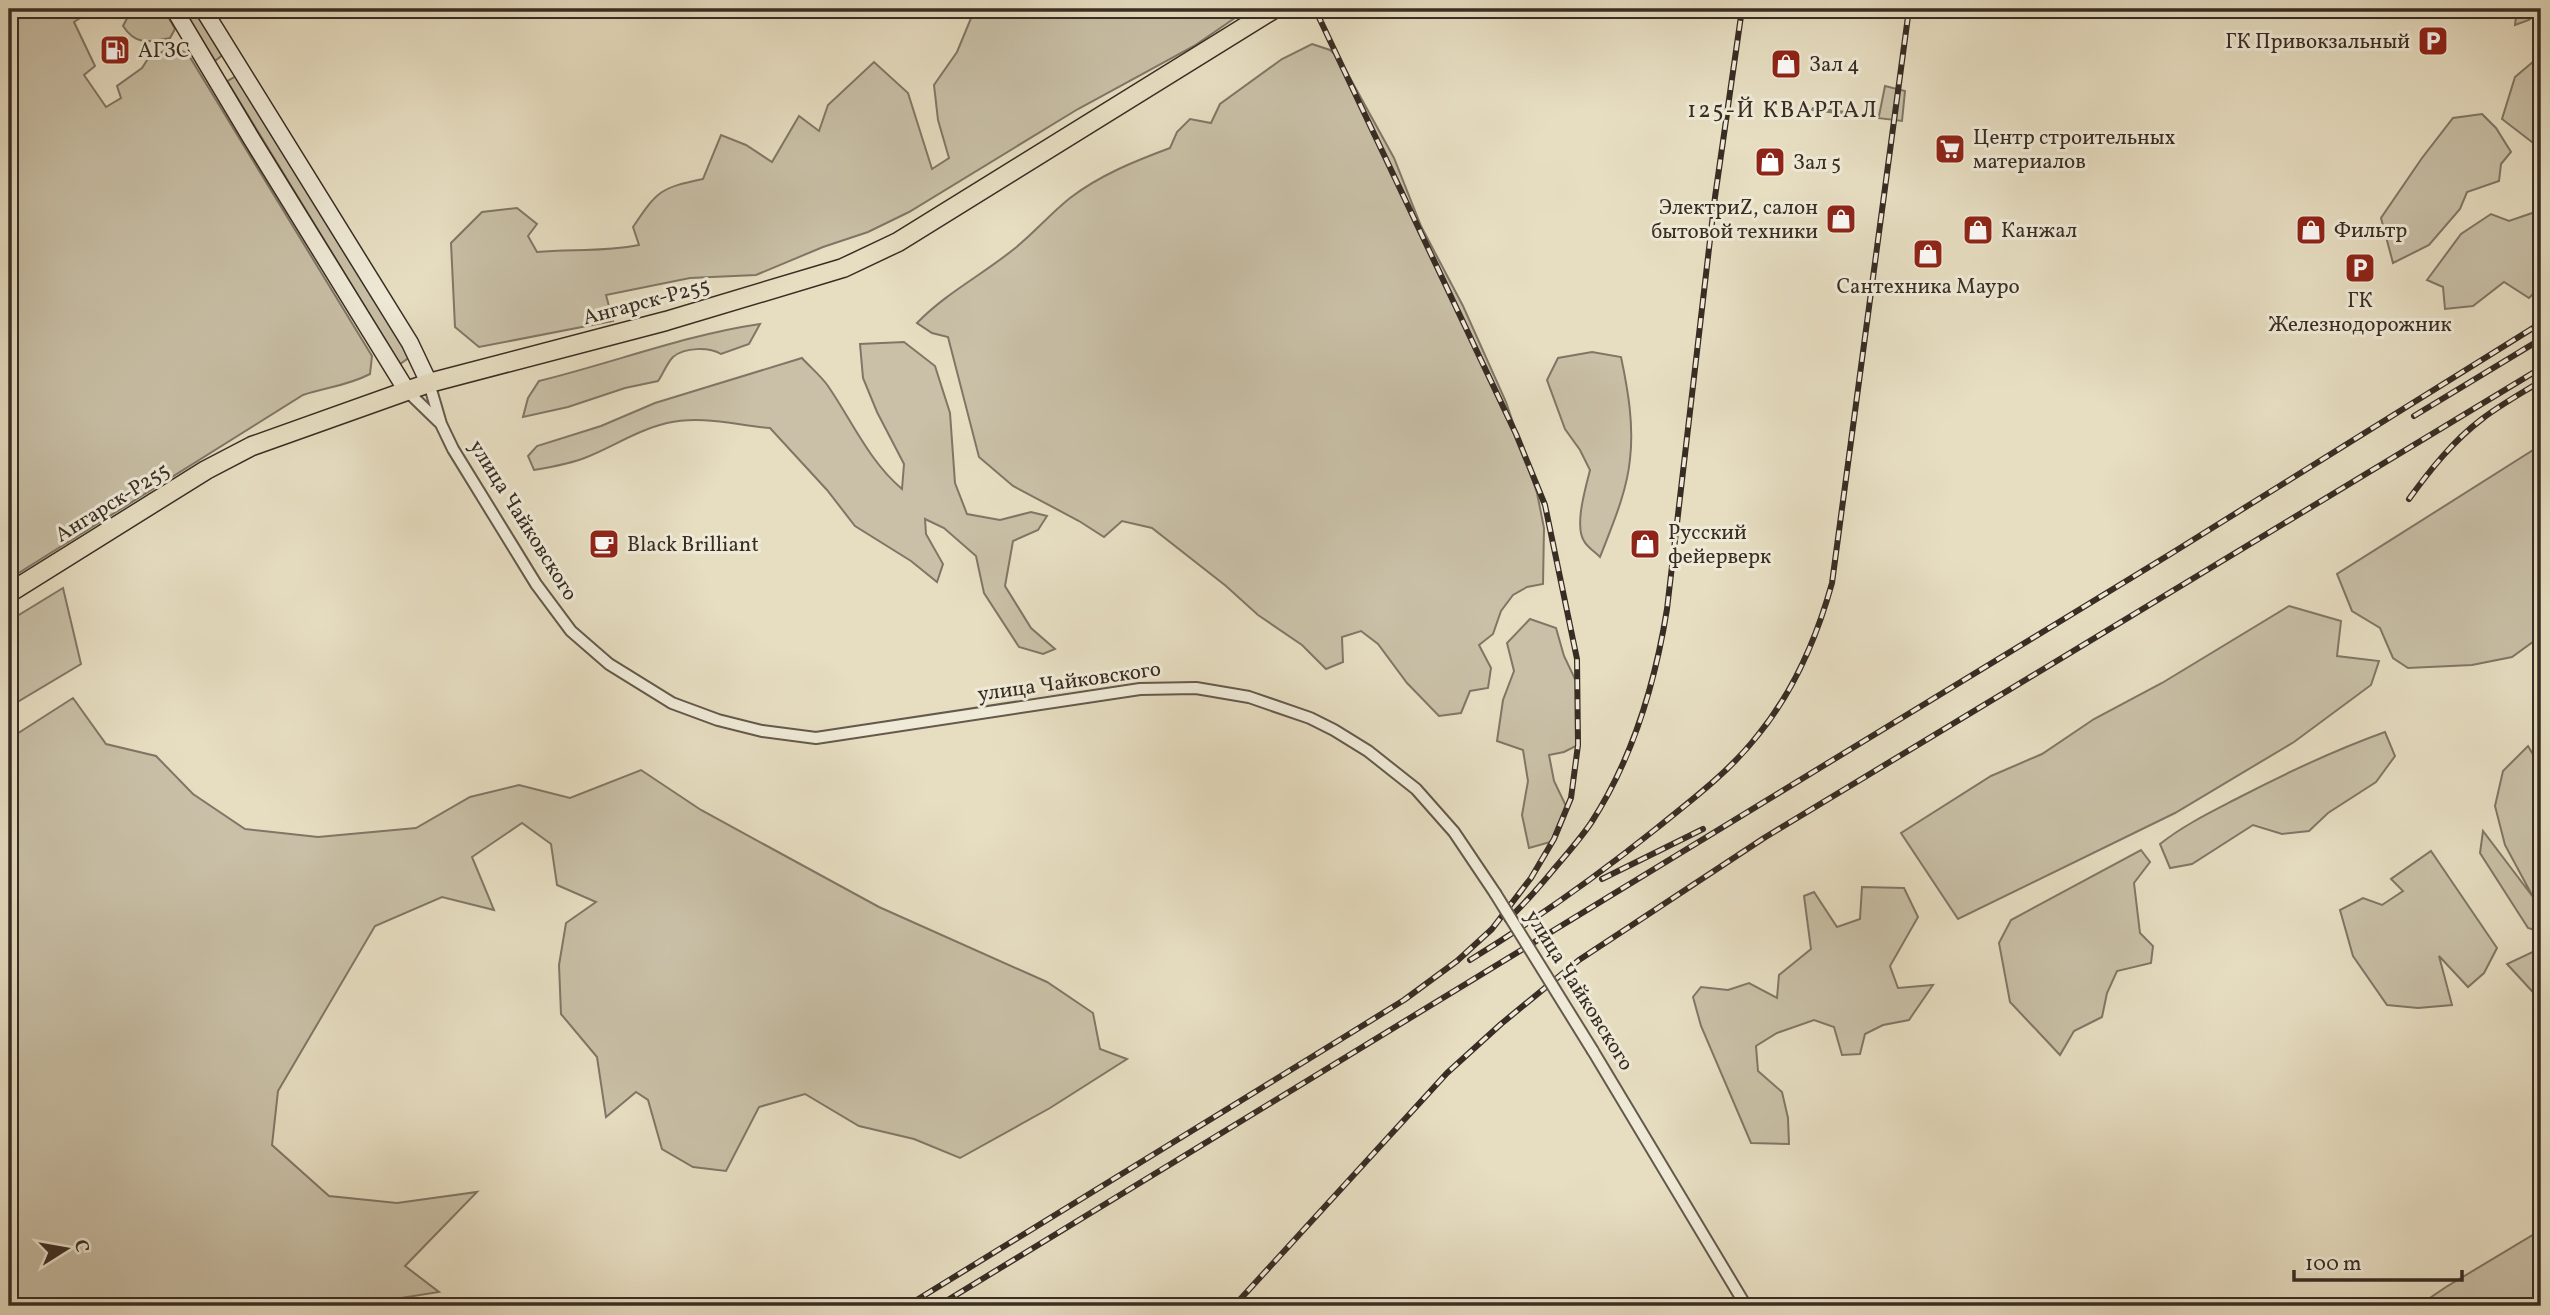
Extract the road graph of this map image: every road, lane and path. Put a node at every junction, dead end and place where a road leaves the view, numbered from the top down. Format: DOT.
graph roads {
  1 [pos="174,9"];
  2 [pos="203,9"];
  3 [pos="1274,9"];
  4 [pos="429,383"];
  5 [pos="407,391"];
  6 [pos="441,424"];
  7 [pos="9,593"];
  8 [pos="1746,1306"];
  1 -- 5 [label="main road, улица Чайковского"];
  2 -- 4 [label="main road, улица Чайковского"];
  3 -- 4 [label="main road, Ангарск-Р255"];
  4 -- 5 [label="main road, Ангарск-Р255"];
  4 -- 6 [label="street, улица Чайковского"];
  5 -- 6 [label="street, улица Чайковского"];
  5 -- 7 [label="main road, Ангарск-Р255"];
  6 -- 8 [label="street, улица Чайковского, bridge"];
}
